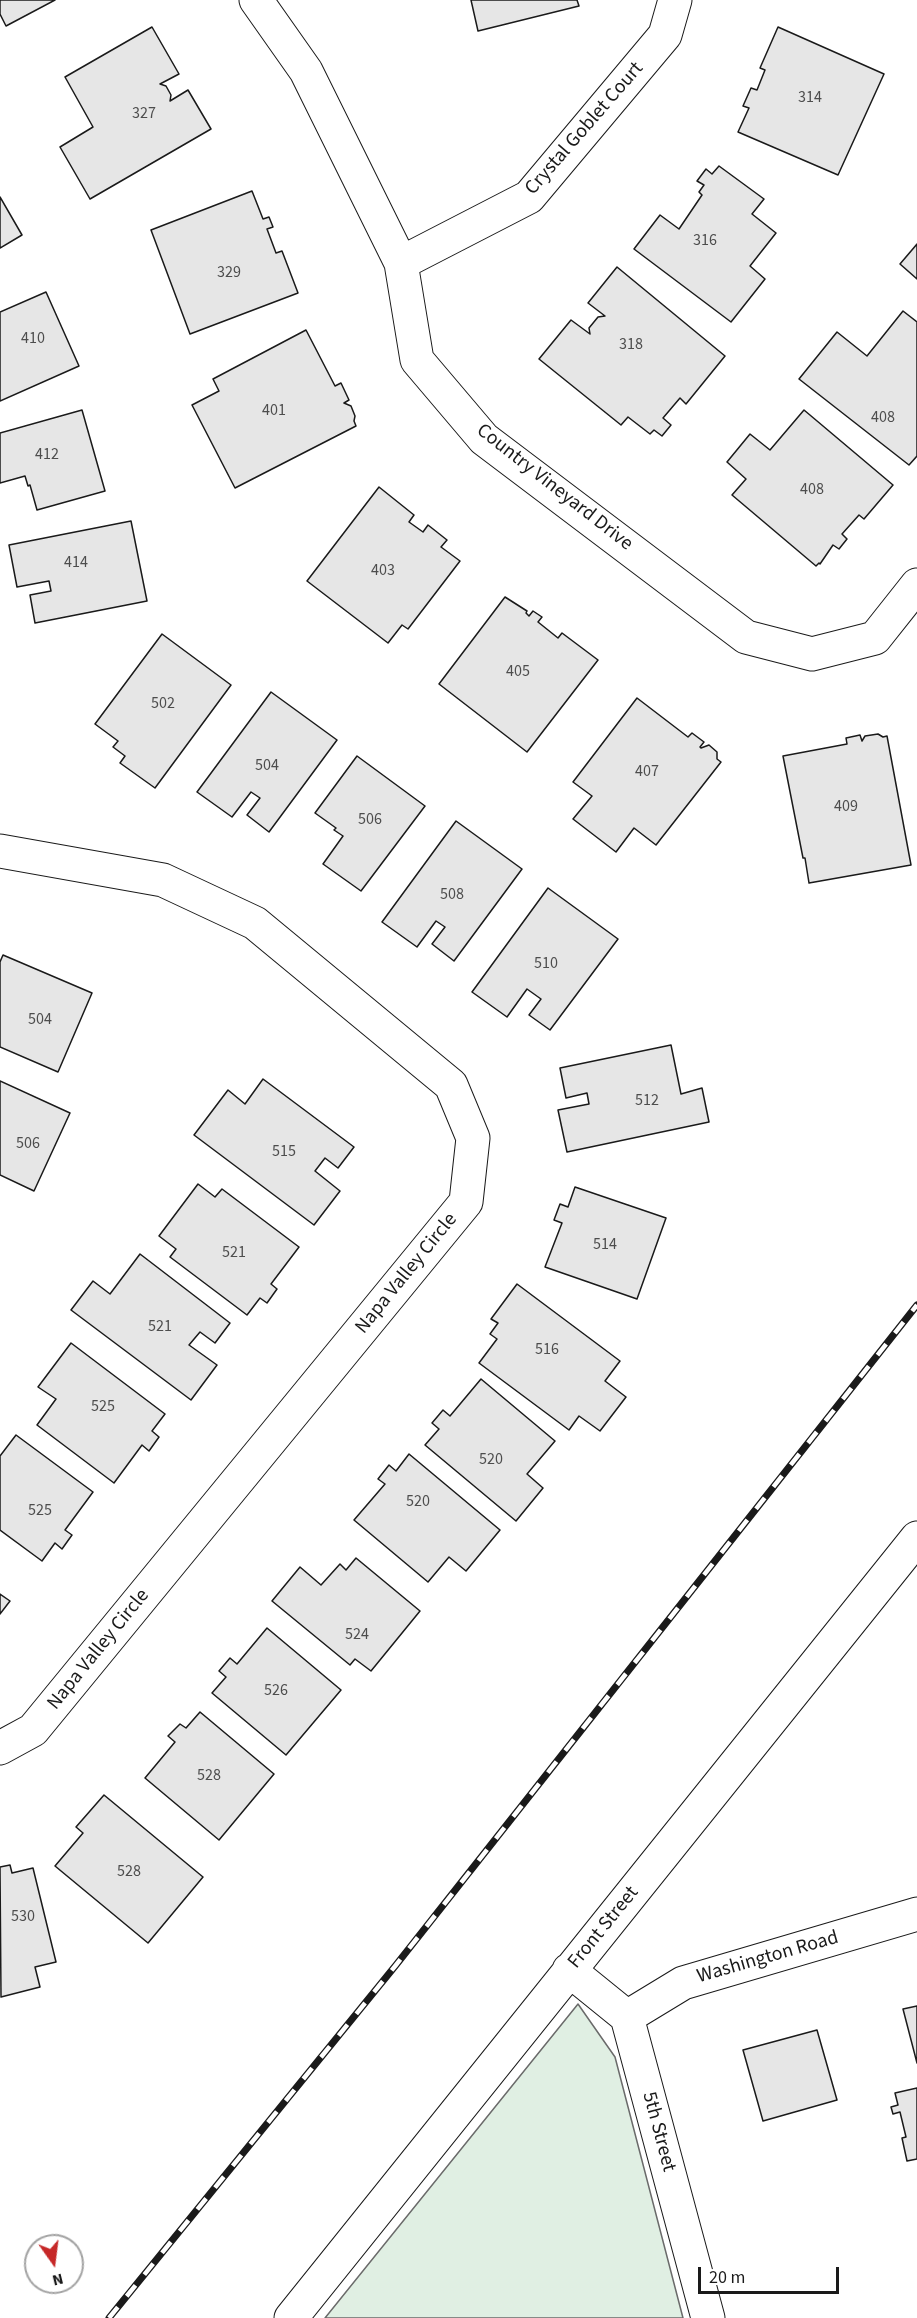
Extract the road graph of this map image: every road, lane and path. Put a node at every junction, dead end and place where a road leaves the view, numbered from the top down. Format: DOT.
graph roads {
  1 [pos="256,0"];
  2 [pos="675,0"];
  3 [pos="401,263"];
  4 [pos="917,585"];
  5 [pos="0,851"];
  6 [pos="917,1538"];
  7 [pos="0,1748"];
  8 [pos="917,1914"];
  9 [pos="569,1970"];
  10 [pos="627,2017"];
  11 [pos="698,2309"];
  12 [pos="291,2318"];
  1 -- 3 [label="street, Country Vineyard Drive"];
  2 -- 3 [label="street, Crystal Goblet Court"];
  3 -- 4 [label="street, Country Vineyard Drive"];
  5 -- 7 [label="street, Napa Valley Circle"];
  6 -- 9 [label="street, Front Street"];
  8 -- 10 [label="street, Washington Road"];
  9 -- 10 [label="street"];
  9 -- 12 [label="street, Front Street"];
  10 -- 11 [label="street, 5th Street"];
}
